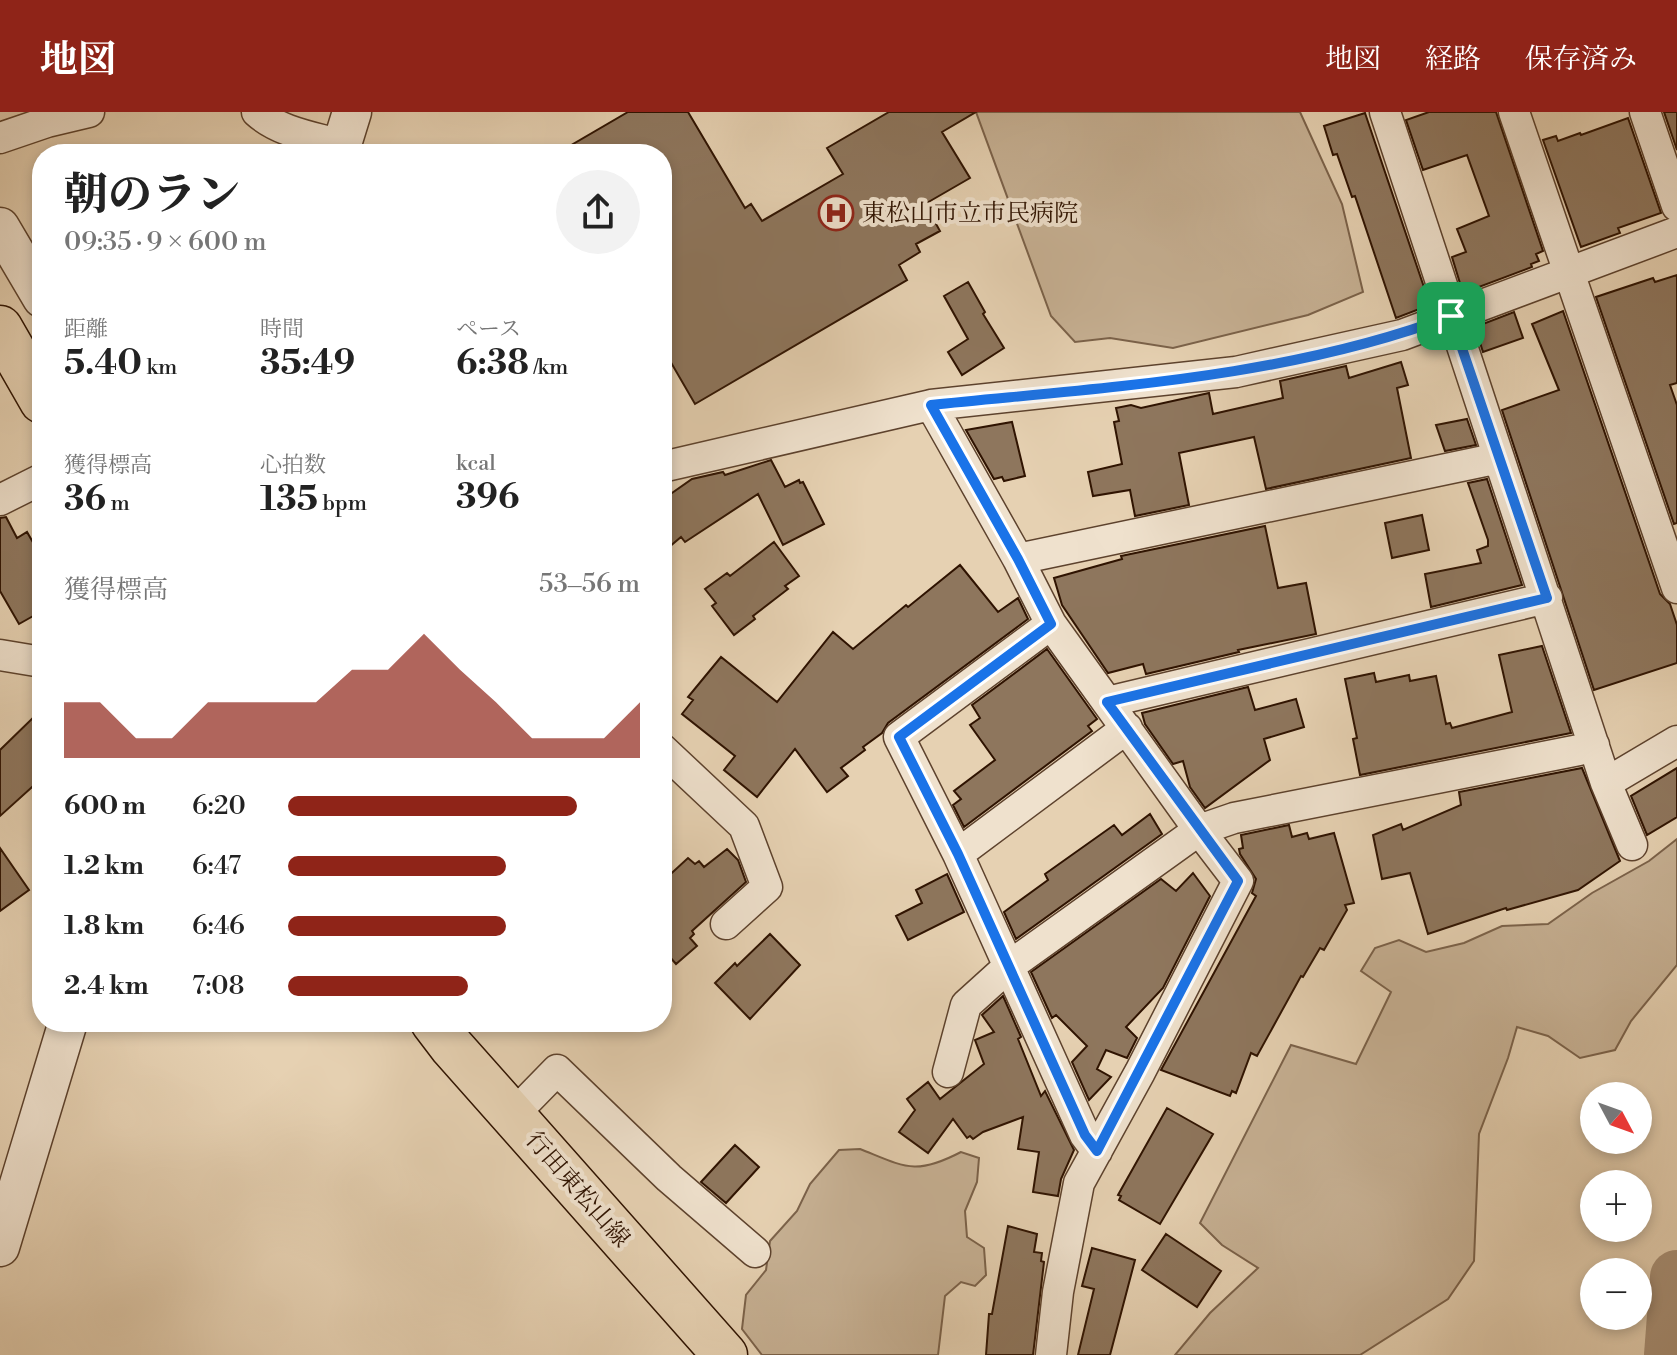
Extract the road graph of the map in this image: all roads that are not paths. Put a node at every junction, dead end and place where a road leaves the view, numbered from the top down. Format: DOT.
graph roads {
  1 [pos="89,112"];
  2 [pos="257,112"];
  3 [pos="1385,112"];
  4 [pos="1514,112"];
  5 [pos="1645,112"];
  6 [pos="344,137"];
  7 [pos="0,138"];
  8 [pos="1677,206"];
  9 [pos="0,227"];
  10 [pos="1677,232"];
  11 [pos="1569,271"];
  12 [pos="32,281"];
  13 [pos="1451,316"];
  14 [pos="0,328"];
  15 [pos="32,384"];
  16 [pos="931,405"];
  17 [pos="1499,458"];
  18 [pos="672,465"];
  19 [pos="32,484"];
  20 [pos="0,500"];
  21 [pos="1018,559"];
  22 [pos="1677,588"];
  23 [pos="1547,598"];
  24 [pos="1051,624"];
  25 [pos="0,655"];
  26 [pos="32,660"];
  27 [pos="1107,702"];
  28 [pos="1127,728"];
  29 [pos="1677,741"];
  30 [pos="1594,745"];
  31 [pos="672,758"];
  32 [pos="1606,783"];
  33 [pos="1199,830"];
  34 [pos="1632,845"];
  35 [pos="958,854"];
  36 [pos="726,924"];
  37 [pos="1008,967"];
  38 [pos="65,1032"];
  39 [pos="442,1032"];
  40 [pos="948,1072"];
  41 [pos="513,1115"];
  42 [pos="1097,1151"];
  43 [pos="0,1247"];
  44 [pos="755,1252"];
  45 [pos="725,1355"];
  46 [pos="1051,1355"];
  1 -- 7 [label="street"];
  2 -- 6 [label="street"];
  3 -- 13 [label="street"];
  4 -- 11 [label="street"];
  5 -- 8 [label="street"];
  9 -- 12 [label="street"];
  10 -- 11 [label="street"];
  11 -- 13 [label="street"];
  11 -- 22 [label="street"];
  13 -- 16 [label="street"];
  13 -- 17 [label="street"];
  14 -- 15 [label="main road"];
  16 -- 18 [label="street"];
  16 -- 21 [label="street"];
  17 -- 21 [label="street"];
  17 -- 23 [label="street"];
  19 -- 20 [label="street"];
  21 -- 24 [label="street"];
  23 -- 27 [label="street"];
  23 -- 30 [label="street"];
  24 -- 27 [label="street"];
  24 -- 35 [label="street"];
  25 -- 26 [label="street"];
  27 -- 28 [label="street"];
  28 -- 33 [label="street"];
  28 -- 35 [label="street"];
  29 -- 32 [label="street"];
  30 -- 32 [label="street"];
  30 -- 33 [label="street"];
  31 -- 36 [label="street"];
  32 -- 34 [label="street"];
  33 -- 37 [label="street"];
  33 -- 42 [label="street"];
  35 -- 37 [label="street"];
  37 -- 40 [label="street"];
  37 -- 42 [label="street"];
  38 -- 43 [label="street"];
  39 -- 41 [label="main road, 行田東松山線"];
  41 -- 44 [label="street"];
  41 -- 45 [label="main road, 行田東松山線"];
  42 -- 46 [label="street"];
}
